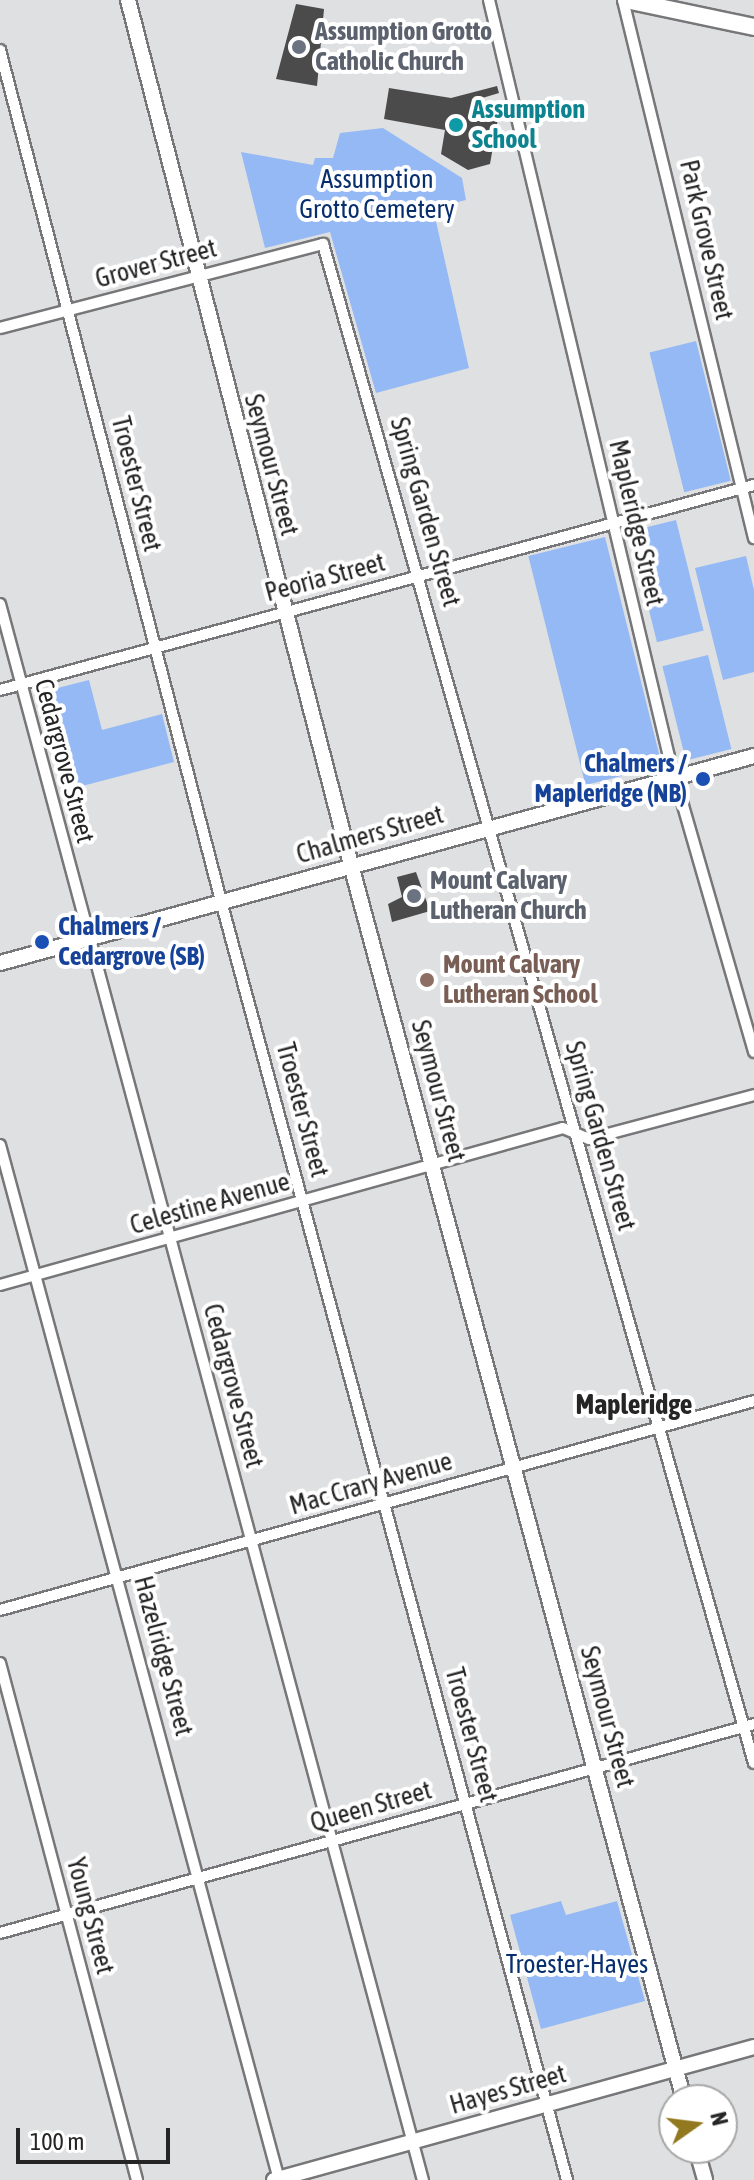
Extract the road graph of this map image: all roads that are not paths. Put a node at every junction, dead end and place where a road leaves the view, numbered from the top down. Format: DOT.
graph roads {
  1 [pos="128,0"];
  2 [pos="489,0"];
  3 [pos="625,0"];
  4 [pos="754,27"];
  5 [pos="0,50"];
  6 [pos="323,244"];
  7 [pos="197,276"];
  8 [pos="68,310"];
  9 [pos="0,328"];
  10 [pos="754,485"];
  11 [pos="742,488"];
  12 [pos="613,522"];
  13 [pos="754,538"];
  14 [pos="419,575"];
  15 [pos="0,604"];
  16 [pos="284,612"];
  17 [pos="155,647"];
  18 [pos="21,684"];
  19 [pos="0,690"];
  20 [pos="754,756"];
  21 [pos="675,777"];
  22 [pos="490,827"];
  23 [pos="351,865"];
  24 [pos="221,901"];
  25 [pos="88,938"];
  26 [pos="0,963"];
  27 [pos="754,1052"];
  28 [pos="754,1095"];
  29 [pos="576,1134"];
  30 [pos="0,1145"];
  31 [pos="433,1165"];
  32 [pos="304,1201"];
  33 [pos="170,1238"];
  34 [pos="36,1275"];
  35 [pos="0,1285"];
  36 [pos="754,1401"];
  37 [pos="659,1426"];
  38 [pos="516,1466"];
  39 [pos="387,1502"];
  40 [pos="253,1540"];
  41 [pos="119,1577"];
  42 [pos="0,1610"];
  43 [pos="0,1663"];
  44 [pos="749,1725"];
  45 [pos="754,1763"];
  46 [pos="596,1767"];
  47 [pos="467,1803"];
  48 [pos="333,1841"];
  49 [pos="199,1878"];
  50 [pos="67,1914"];
  51 [pos="0,1933"];
  52 [pos="754,2047"];
  53 [pos="675,2068"];
  54 [pos="680,2084"];
  55 [pos="547,2104"];
  56 [pos="413,2142"];
  57 [pos="137,2180"];
  58 [pos="277,2180"];
  59 [pos="423,2180"];
  60 [pos="567,2180"];
  1 -- 7 [label="street, Seymour Street"];
  2 -- 12 [label="street, Mapleridge Street"];
  3 -- 4 [label="main road"];
  3 -- 11 [label="street, Park Grove Street"];
  5 -- 8 [label="street, Troester Street"];
  6 -- 7 [label="street, Grover Street"];
  6 -- 14 [label="street, Spring Garden Street"];
  7 -- 8 [label="street, Grover Street"];
  7 -- 16 [label="street, Seymour Street"];
  8 -- 9 [label="street, Grover Street"];
  8 -- 17 [label="street, Troester Street"];
  10 -- 11 [label="street, Peoria Street"];
  11 -- 12 [label="street, Peoria Street"];
  11 -- 13 [label="street, Park Grove Street"];
  12 -- 14 [label="street, Peoria Street"];
  12 -- 21 [label="street, Mapleridge Street"];
  14 -- 16 [label="street, Peoria Street"];
  14 -- 22 [label="street, Spring Garden Street"];
  15 -- 18 [label="street, Cedargrove Street"];
  16 -- 17 [label="street, Peoria Street"];
  16 -- 23 [label="street, Seymour Street"];
  17 -- 18 [label="street, Peoria Street"];
  17 -- 24 [label="street, Troester Street"];
  18 -- 19 [label="street, Peoria Street"];
  18 -- 25 [label="street, Cedargrove Street"];
  20 -- 21 [label="street, Chalmers Street"];
  21 -- 22 [label="street, Chalmers Street"];
  21 -- 27 [label="street, Mapleridge Street"];
  22 -- 23 [label="street, Chalmers Street"];
  22 -- 29 [label="street, Spring Garden Street"];
  23 -- 24 [label="street, Chalmers Street"];
  23 -- 31 [label="street, Seymour Street"];
  24 -- 25 [label="street, Chalmers Street"];
  24 -- 32 [label="street, Troester Street"];
  25 -- 26 [label="street, Chalmers Street"];
  25 -- 33 [label="street, Cedargrove Street"];
  28 -- 29 [label="street, Celestine Avenue"];
  29 -- 31 [label="street, Celestine Avenue"];
  29 -- 37 [label="street, Spring Garden Street"];
  30 -- 34 [label="street, Hazelridge Street"];
  31 -- 32 [label="street, Celestine Avenue"];
  31 -- 38 [label="street, Seymour Street"];
  32 -- 33 [label="street, Celestine Avenue"];
  32 -- 39 [label="street, Troester Street"];
  33 -- 34 [label="street, Celestine Avenue"];
  33 -- 40 [label="street, Cedargrove Street"];
  34 -- 35 [label="street, Celestine Avenue"];
  34 -- 41 [label="street, Hazelridge Street"];
  36 -- 37 [label="street, Mac Crary Avenue"];
  37 -- 38 [label="street, Mac Crary Avenue"];
  37 -- 44 [label="street, Spring Garden Street"];
  38 -- 39 [label="street, Mac Crary Avenue"];
  38 -- 46 [label="street, Seymour Street"];
  39 -- 40 [label="street, Mac Crary Avenue"];
  39 -- 47 [label="street, Troester Street"];
  40 -- 41 [label="street, Mac Crary Avenue"];
  40 -- 48 [label="street, Cedargrove Street"];
  41 -- 42 [label="street, Mac Crary Avenue"];
  41 -- 49 [label="street, Hazelridge Street"];
  43 -- 50 [label="street, Young Street"];
  44 -- 45 [label="street, Spring Garden Street"];
  44 -- 46 [label="street, Queen Street"];
  46 -- 47 [label="street, Queen Street"];
  46 -- 53 [label="street, Seymour Street"];
  47 -- 48 [label="street, Queen Street"];
  47 -- 55 [label="street, Troester Street"];
  48 -- 49 [label="street, Queen Street"];
  48 -- 56 [label="street, Cedargrove Street"];
  49 -- 50 [label="street, Queen Street"];
  49 -- 58 [label="street, Hazelridge Street"];
  50 -- 51 [label="street, Queen Street"];
  50 -- 57 [label="street, Young Street"];
  52 -- 53 [label="street, Hayes Street"];
  53 -- 54 [label="street, Seymour Street"];
  53 -- 55 [label="street, Hayes Street"];
  55 -- 56 [label="street, Hayes Street"];
  55 -- 60 [label="street, Troester Street"];
  56 -- 58 [label="street, Hayes Street"];
  56 -- 59 [label="street, Cedargrove Street"];
}
